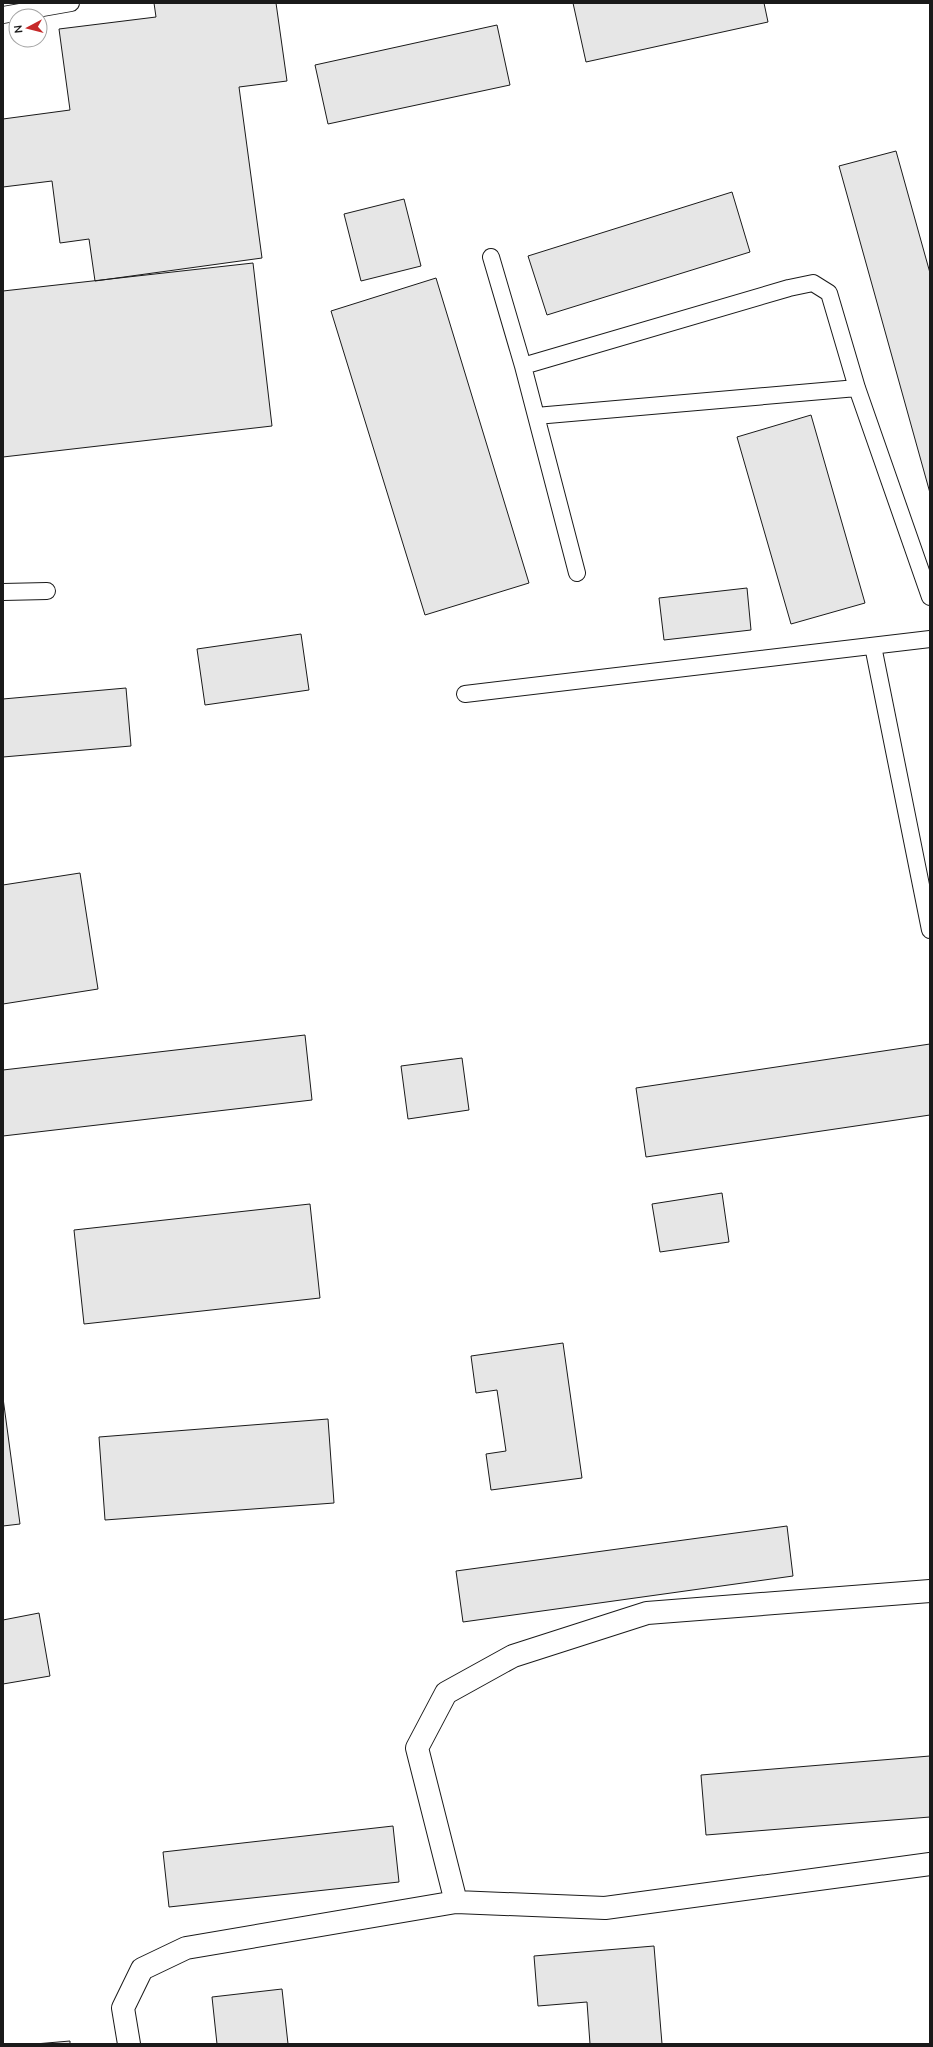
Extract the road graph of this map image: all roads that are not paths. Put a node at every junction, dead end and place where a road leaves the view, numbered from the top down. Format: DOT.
graph roads {
  1 [pos="72,3"];
  2 [pos="3,15"];
  3 [pos="491,257"];
  4 [pos="523,366"];
  5 [pos="857,388"];
  6 [pos="536,416"];
  7 [pos="577,574"];
  8 [pos="47,591"];
  9 [pos="3,592"];
  10 [pos="930,597"];
  11 [pos="930,639"];
  12 [pos="873,646"];
  13 [pos="465,694"];
  14 [pos="930,930"];
  15 [pos="930,1591"];
  16 [pos="930,1864"];
  17 [pos="456,1902"];
  18 [pos="129,2044"];
  1 -- 2 [label="lane"];
  3 -- 4 [label="lane"];
  4 -- 5 [label="lane"];
  4 -- 6 [label="lane"];
  5 -- 6 [label="lane"];
  5 -- 10 [label="lane"];
  6 -- 7 [label="lane"];
  8 -- 9 [label="lane"];
  11 -- 12 [label="lane"];
  12 -- 13 [label="lane"];
  12 -- 14 [label="lane"];
  15 -- 17 [label="street"];
  16 -- 17 [label="street"];
  17 -- 18 [label="street"];
}
